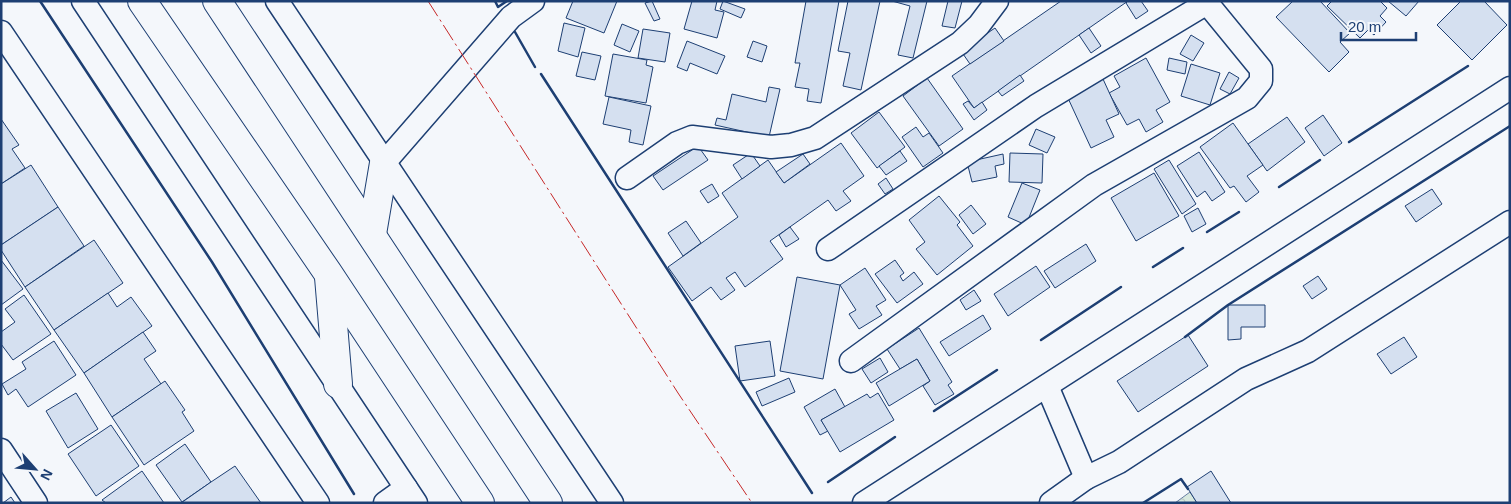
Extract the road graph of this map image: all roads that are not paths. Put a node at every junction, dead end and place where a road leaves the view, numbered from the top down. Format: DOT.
graph roads {
  1 [pos="83,1"];
  2 [pos="142,1"];
  3 [pos="216,1"];
  4 [pos="277,1"];
  5 [pos="533,1"];
  6 [pos="997,1"];
  7 [pos="1206,2"];
  8 [pos="1,32"];
  9 [pos="1510,88"];
  10 [pos="384,163"];
  11 [pos="627,178"];
  12 [pos="1510,222"];
  13 [pos="372,234"];
  14 [pos="828,249"];
  15 [pos="328,273"];
  16 [pos="851,361"];
  17 [pos="338,384"];
  18 [pos="1047,386"];
  19 [pos="1,450"];
  20 [pos="1086,478"];
  21 [pos="411,496"];
  22 [pos="36,503"];
  23 [pos="318,503"];
  24 [pos="385,503"];
  25 [pos="480,503"];
  26 [pos="548,503"];
  27 [pos="612,503"];
  28 [pos="864,503"];
  29 [pos="1052,503"];
  1 -- 17 [label="street"];
  2 -- 15 [label="main road"];
  3 -- 13 [label="main road"];
  4 -- 10 [label="street"];
  5 -- 10 [label="street"];
  6 -- 11 [label="street"];
  7 -- 14 [label="street"];
  7 -- 16 [label="street"];
  8 -- 23 [label="street"];
  9 -- 18 [label="street"];
  10 -- 13 [label="main road"];
  10 -- 27 [label="street"];
  12 -- 20 [label="street"];
  13 -- 26 [label="main road"];
  15 -- 17 [label="main road"];
  15 -- 25 [label="main road"];
  17 -- 21 [label="street"];
  18 -- 20 [label="street"];
  18 -- 28 [label="street"];
  19 -- 22 [label="street"];
  20 -- 29 [label="street"];
  21 -- 24 [label="street"];
}
